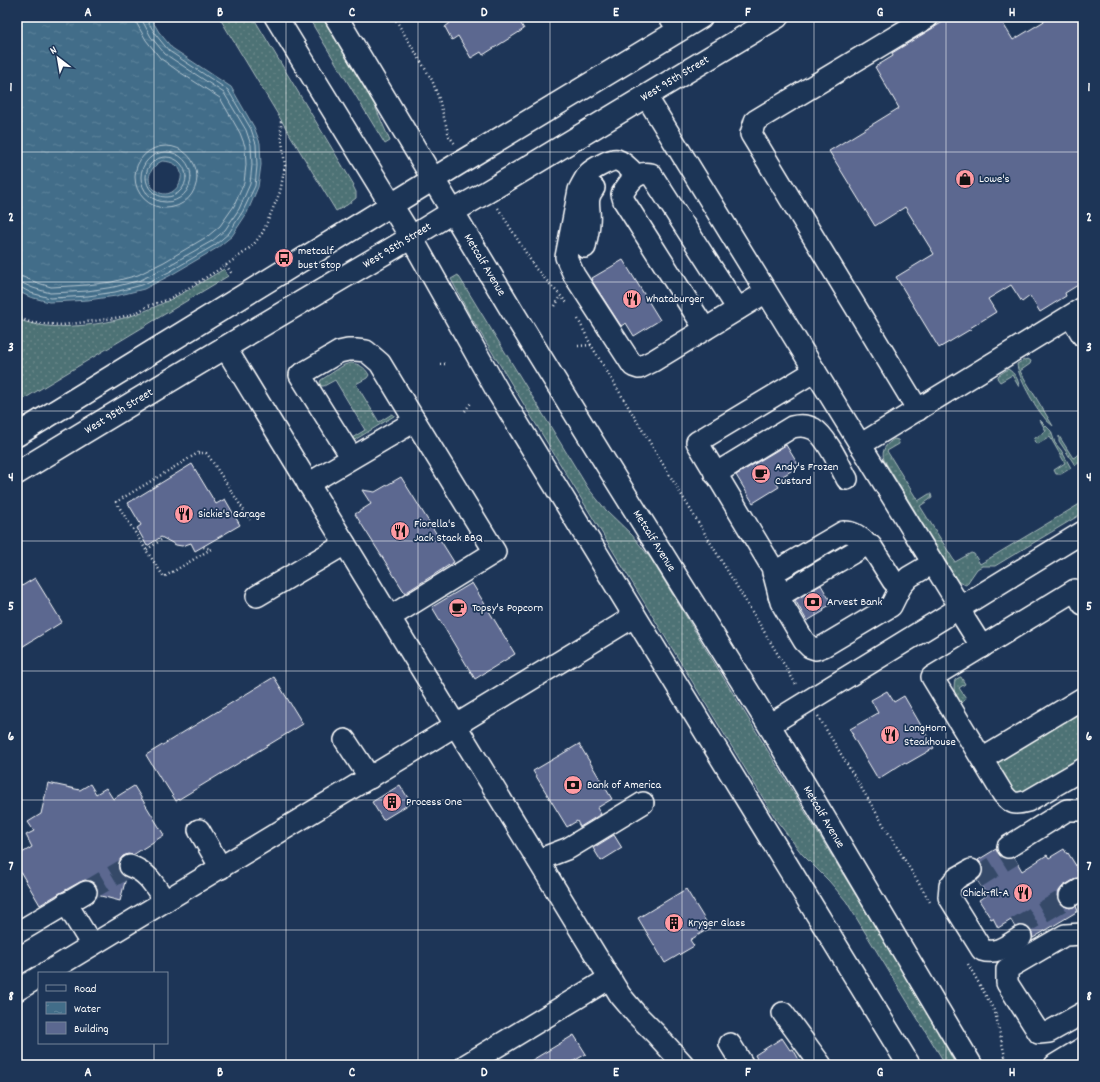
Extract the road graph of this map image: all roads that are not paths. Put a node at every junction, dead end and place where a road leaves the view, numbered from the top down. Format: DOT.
graph roads {
  1 [pos="276,17"];
  2 [pos="336,17"];
  3 [pos="701,17"];
  4 [pos="746,17"];
  5 [pos="777,17"];
  6 [pos="928,17"];
  7 [pos="674,24"];
  8 [pos="725,49"];
  9 [pos="646,96"];
  10 [pos="632,172"];
  11 [pos="433,180"];
  12 [pos="391,206"];
  13 [pos="714,206"];
  14 [pos="452,212"];
  15 [pos="684,224"];
  16 [pos="410,237"];
  17 [pos="580,259"];
  18 [pos="766,292"];
  19 [pos="738,309"];
  20 [pos="1077,312"];
  21 [pos="706,329"];
  22 [pos="1083,336"];
  23 [pos="225,347"];
  24 [pos="815,371"];
  25 [pos="918,410"];
  26 [pos="415,421"];
  27 [pos="17,435"];
  28 [pos="860,445"];
  29 [pos="352,458"];
  30 [pos="17,473"];
  31 [pos="715,474"];
  32 [pos="847,479"];
  33 [pos="308,484"];
  34 [pos="1083,532"];
  35 [pos="345,544"];
  36 [pos="933,563"];
  37 [pos="776,584"];
  38 [pos="901,586"];
  39 [pos="257,596"];
  40 [pos="1083,604"];
  41 [pos="960,607"];
  42 [pos="635,616"];
  43 [pos="390,617"];
  44 [pos="982,647"];
  45 [pos="1083,698"];
  46 [pos="456,725"];
  47 [pos="769,725"];
  48 [pos="345,740"];
  49 [pos="982,759"];
  50 [pos="1083,768"];
  51 [pos="370,778"];
  52 [pos="643,803"];
  53 [pos="1083,810"];
  54 [pos="1083,819"];
  55 [pos="198,830"];
  56 [pos="538,860"];
  57 [pos="130,866"];
  58 [pos="221,868"];
  59 [pos="973,874"];
  60 [pos="86,892"];
  61 [pos="165,902"];
  62 [pos="66,903"];
  63 [pos="1018,932"];
  64 [pos="17,933"];
  65 [pos="1083,934"];
  66 [pos="92,945"];
  67 [pos="48,972"];
  68 [pos="38,978"];
  69 [pos="610,978"];
  70 [pos="17,990"];
  71 [pos="783,1013"];
  72 [pos="1083,1013"];
  73 [pos="730,1044"];
  74 [pos="1083,1048"];
  75 [pos="466,1065"];
  76 [pos="684,1065"];
  77 [pos="743,1065"];
  78 [pos="820,1065"];
  79 [pos="908,1065"];
  80 [pos="971,1065"];
  81 [pos="1055,1065"];
  1 -- 12 [label="main road"];
  2 -- 11 [label="main road, Metcalf Avenue"];
  3 -- 7 [label="main road"];
  4 -- 8 [label="main road"];
  5 -- 8 [label="main road, West 95th Street"];
  6 -- 25 [label="street"];
  7 -- 11 [label="main road"];
  8 -- 9 [label="main road, West 95th Street"];
  9 -- 13 [label="street"];
  9 -- 14 [label="main road, West 95th Street"];
  10 -- 15 [label="street"];
  10 -- 17 [label="street"];
  10 -- 17 [label="street"];
  10 -- 21 [label="street"];
  11 -- 12 [label="main road"];
  11 -- 14 [label="main road, Metcalf Avenue"];
  12 -- 16 [label="main road"];
  12 -- 27 [label="main road"];
  13 -- 15 [label="street"];
  13 -- 18 [label="street"];
  14 -- 16 [label="main road, West 95th Street"];
  14 -- 47 [label="main road, Metcalf Avenue"];
  15 -- 19 [label="street"];
  16 -- 23 [label="main road, West 95th Street"];
  16 -- 42 [label="main road"];
  17 -- 21 [label="street"];
  18 -- 19 [label="street"];
  18 -- 24 [label="street"];
  19 -- 21 [label="street"];
  20 -- 22 [label="street"];
  20 -- 25 [label="street"];
  23 -- 30 [label="main road, West 95th Street"];
  23 -- 33 [label="street"];
  24 -- 28 [label="street"];
  24 -- 31 [label="street"];
  25 -- 28 [label="street"];
  26 -- 29 [label="street"];
  26 -- 29 [label="street"];
  26 -- 43 [label="street"];
  28 -- 36 [label="street"];
  29 -- 33 [label="street"];
  31 -- 32 [label="street"];
  31 -- 37 [label="street"];
  33 -- 35 [label="street"];
  34 -- 41 [label="street"];
  35 -- 39 [label="street"];
  35 -- 43 [label="street"];
  36 -- 38 [label="street"];
  36 -- 41 [label="street"];
  37 -- 38 [label="street"];
  37 -- 38 [label="street"];
  40 -- 44 [label="street"];
  41 -- 44 [label="street"];
  41 -- 47 [label="street"];
  42 -- 46 [label="street"];
  42 -- 79 [label="main road"];
  43 -- 46 [label="street"];
  44 -- 49 [label="street"];
  45 -- 49 [label="street"];
  46 -- 51 [label="street"];
  46 -- 56 [label="street"];
  47 -- 80 [label="main road, Metcalf Avenue"];
  48 -- 51 [label="street"];
  49 -- 50 [label="street"];
  51 -- 58 [label="street"];
  52 -- 56 [label="street"];
  53 -- 54 [label="street"];
  55 -- 58 [label="street"];
  56 -- 69 [label="street"];
  57 -- 61 [label="street"];
  58 -- 61 [label="street"];
  59 -- 63 [label="street"];
  60 -- 62 [label="street"];
  61 -- 66 [label="street"];
  62 -- 64 [label="street"];
  62 -- 66 [label="street"];
  65 -- 72 [label="street"];
  66 -- 67 [label="street"];
  68 -- 70 [label="street"];
  69 -- 75 [label="street"];
  69 -- 76 [label="street"];
  71 -- 78 [label="street"];
  73 -- 77 [label="street"];
  74 -- 81 [label="street"];
}
